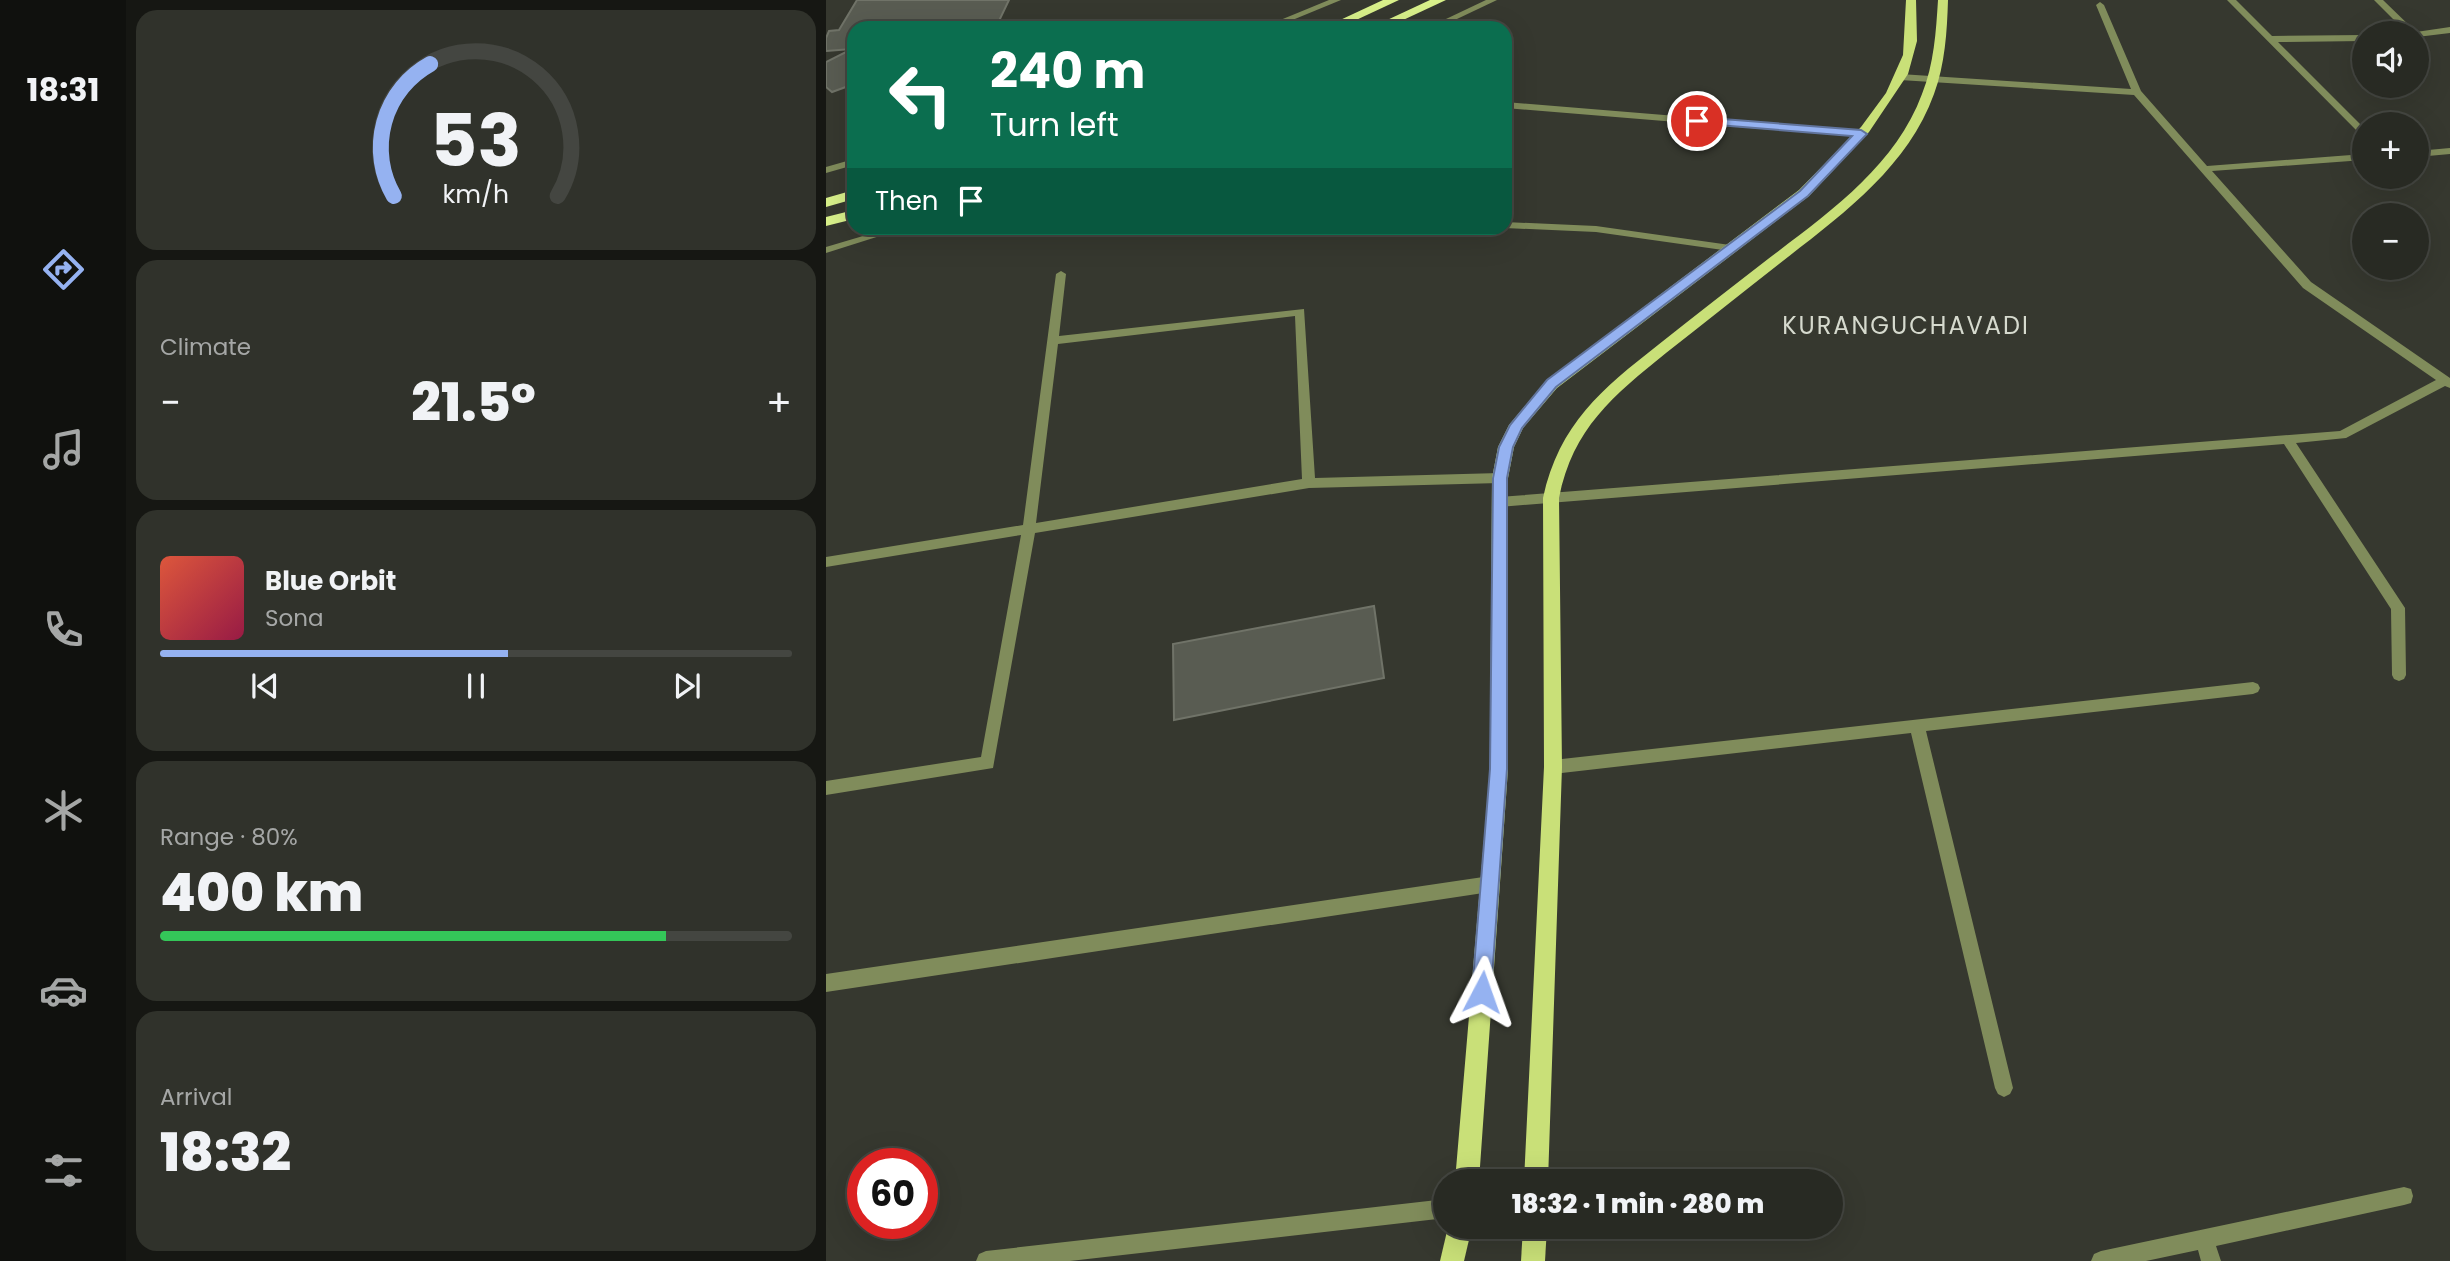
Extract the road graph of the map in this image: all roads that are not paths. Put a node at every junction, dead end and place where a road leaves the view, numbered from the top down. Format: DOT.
graph roads {
  1 [pos="1337,0"];
  2 [pos="1393,0"];
  3 [pos="1440,0"];
  4 [pos="1493,0"];
  5 [pos="1911,0"];
  6 [pos="1943,0"];
  7 [pos="2231,0"];
  8 [pos="2378,0"];
  9 [pos="2100,5"];
  10 [pos="1283,21"];
  11 [pos="1345,21"];
  12 [pos="1392,21"];
  13 [pos="1446,21"];
  14 [pos="2400,21"];
  15 [pos="2450,30"];
  16 [pos="2429,32"];
  17 [pos="2352,38"];
  18 [pos="2271,39"];
  19 [pos="1900,78"];
  20 [pos="1934,79"];
  21 [pos="2137,92"];
  22 [pos="1512,106"];
  23 [pos="2352,121"];
  24 [pos="1861,134"];
  25 [pos="2450,151"];
  26 [pos="2429,152"];
  27 [pos="2352,159"];
  28 [pos="847,164"];
  29 [pos="2205,169"];
  30 [pos="826,170"];
  31 [pos="847,196"];
  32 [pos="826,202"];
  33 [pos="847,216"];
  34 [pos="826,222"];
  35 [pos="1512,225"];
  36 [pos="876,235"];
  37 [pos="1730,248"];
  38 [pos="826,250"];
  39 [pos="1061,274"];
  40 [pos="1052,341"];
  41 [pos="2447,382"];
  42 [pos="2287,439"];
  43 [pos="1500,478"];
  44 [pos="1309,483"];
  45 [pos="1551,498"];
  46 [pos="1499,502"];
  47 [pos="1029,528"];
  48 [pos="826,562"];
  49 [pos="2399,675"];
  50 [pos="2253,688"];
  51 [pos="1917,726"];
  52 [pos="1553,767"];
  53 [pos="826,788"];
  54 [pos="1490,884"];
  55 [pos="826,983"];
  56 [pos="2004,1088"];
  57 [pos="1468,1169"];
  58 [pos="1536,1169"];
  59 [pos="2404,1196"];
  60 [pos="1433,1209"];
  61 [pos="1458,1239"];
  62 [pos="1460,1239"];
  63 [pos="1534,1239"];
  64 [pos="2205,1240"];
  65 [pos="986,1261"];
  66 [pos="1452,1261"];
  67 [pos="1459,1261"];
  68 [pos="1533,1261"];
  69 [pos="2101,1261"];
  70 [pos="2211,1261"];
  1 -- 10 [label="street"];
  2 -- 11 [label="highway"];
  3 -- 12 [label="highway"];
  4 -- 13 [label="street"];
  5 -- 19 [label="main road"];
  6 -- 20 [label="main road"];
  7 -- 18 [label="street"];
  8 -- 14 [label="street"];
  9 -- 21 [label="street"];
  15 -- 16 [label="street"];
  17 -- 18 [label="street"];
  18 -- 23 [label="street"];
  19 -- 20 [label="street"];
  19 -- 24 [label="main road"];
  20 -- 21 [label="street"];
  20 -- 45 [label="main road"];
  21 -- 29 [label="street"];
  22 -- 24 [label="street"];
  24 -- 37 [label="main road"];
  25 -- 26 [label="street"];
  27 -- 29 [label="street"];
  28 -- 30 [label="street"];
  29 -- 41 [label="street"];
  31 -- 32 [label="highway"];
  33 -- 34 [label="highway"];
  35 -- 37 [label="street"];
  36 -- 38 [label="street"];
  37 -- 43 [label="main road"];
  39 -- 40 [label="street"];
  40 -- 44 [label="street"];
  40 -- 47 [label="street"];
  41 -- 42 [label="street"];
  42 -- 45 [label="street"];
  42 -- 49 [label="street"];
  43 -- 44 [label="street"];
  43 -- 46 [label="main road"];
  44 -- 47 [label="street"];
  45 -- 46 [label="street"];
  45 -- 52 [label="main road"];
  46 -- 54 [label="main road"];
  47 -- 48 [label="street"];
  47 -- 53 [label="street"];
  50 -- 51 [label="street"];
  51 -- 52 [label="street"];
  51 -- 56 [label="street"];
  52 -- 58 [label="main road"];
  54 -- 55 [label="street"];
  54 -- 57 [label="main road"];
  59 -- 64 [label="street"];
  60 -- 65 [label="street"];
  61 -- 66 [label="main road"];
  62 -- 67 [label="main road"];
  63 -- 68 [label="main road"];
  64 -- 69 [label="street"];
  64 -- 70 [label="street"];
}
